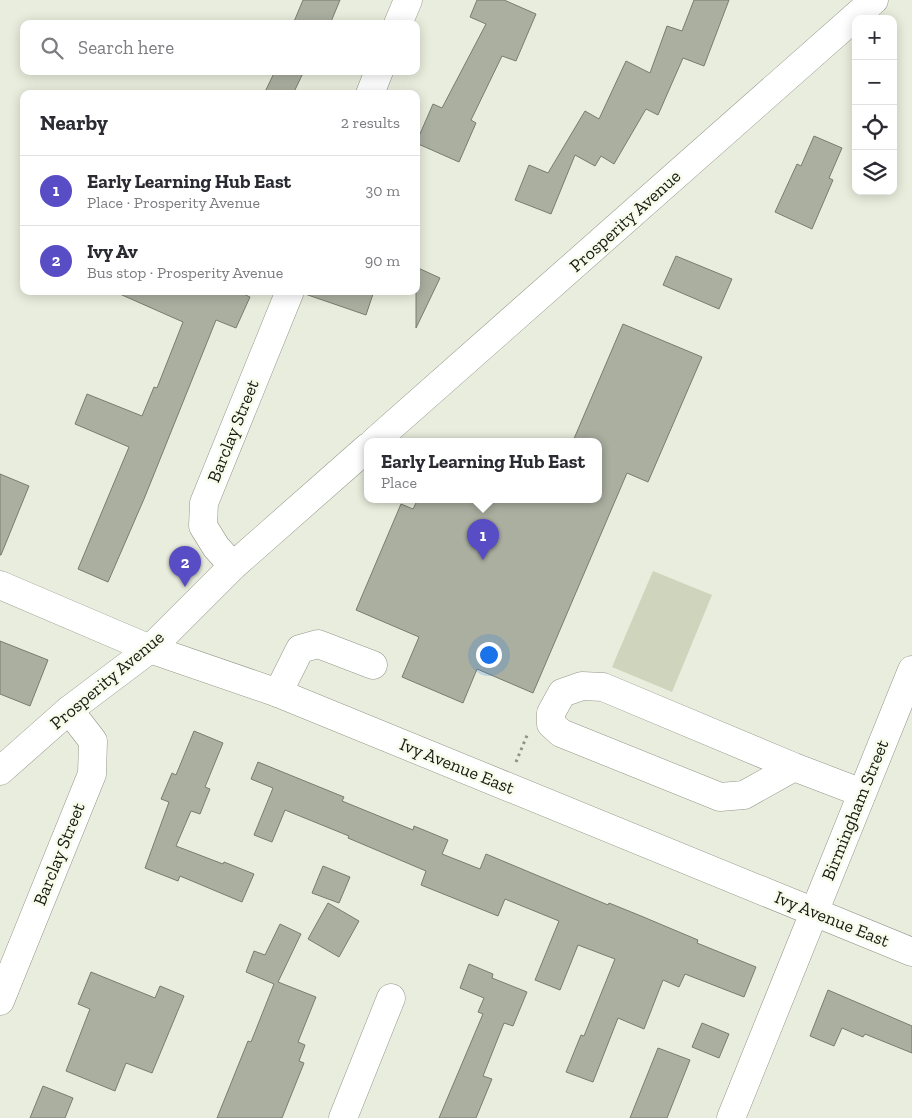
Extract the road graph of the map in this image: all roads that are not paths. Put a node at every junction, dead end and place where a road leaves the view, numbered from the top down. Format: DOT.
graph roads {
  1 [pos="408,0"];
  2 [pos="874,0"];
  3 [pos="400,20"];
  4 [pos="377,75"];
  5 [pos="372,90"];
  6 [pos="288,295"];
  7 [pos="378,438"];
  8 [pos="364,450"];
  9 [pos="232,566"];
  10 [pos="0,585"];
  11 [pos="150,649"];
  12 [pos="373,665"];
  13 [pos="912,670"];
  14 [pos="278,693"];
  15 [pos="69,710"];
  16 [pos="794,768"];
  17 [pos="0,771"];
  18 [pos="862,793"];
  19 [pos="814,912"];
  20 [pos="912,952"];
  21 [pos="391,998"];
  22 [pos="0,1001"];
  23 [pos="343,1118"];
  24 [pos="731,1118"];
  1 -- 3 [label="street"];
  2 -- 7 [label="street, Prosperity Avenue"];
  4 -- 5 [label="street"];
  6 -- 9 [label="street, Barclay Street"];
  8 -- 9 [label="street, Prosperity Avenue"];
  9 -- 11 [label="street, Prosperity Avenue"];
  10 -- 11 [label="street, Ivy Avenue East"];
  11 -- 14 [label="street, Ivy Avenue East"];
  11 -- 15 [label="street, Prosperity Avenue"];
  12 -- 14 [label="street"];
  13 -- 18 [label="street, Birmingham Street"];
  14 -- 19 [label="street, Ivy Avenue East"];
  15 -- 17 [label="street, Prosperity Avenue"];
  15 -- 22 [label="street, Barclay Street"];
  16 -- 16 [label="street"];
  16 -- 18 [label="street"];
  18 -- 19 [label="street, Birmingham Street"];
  19 -- 20 [label="street, Ivy Avenue East"];
  19 -- 24 [label="street, Birmingham Street"];
  21 -- 23 [label="street"];
}
